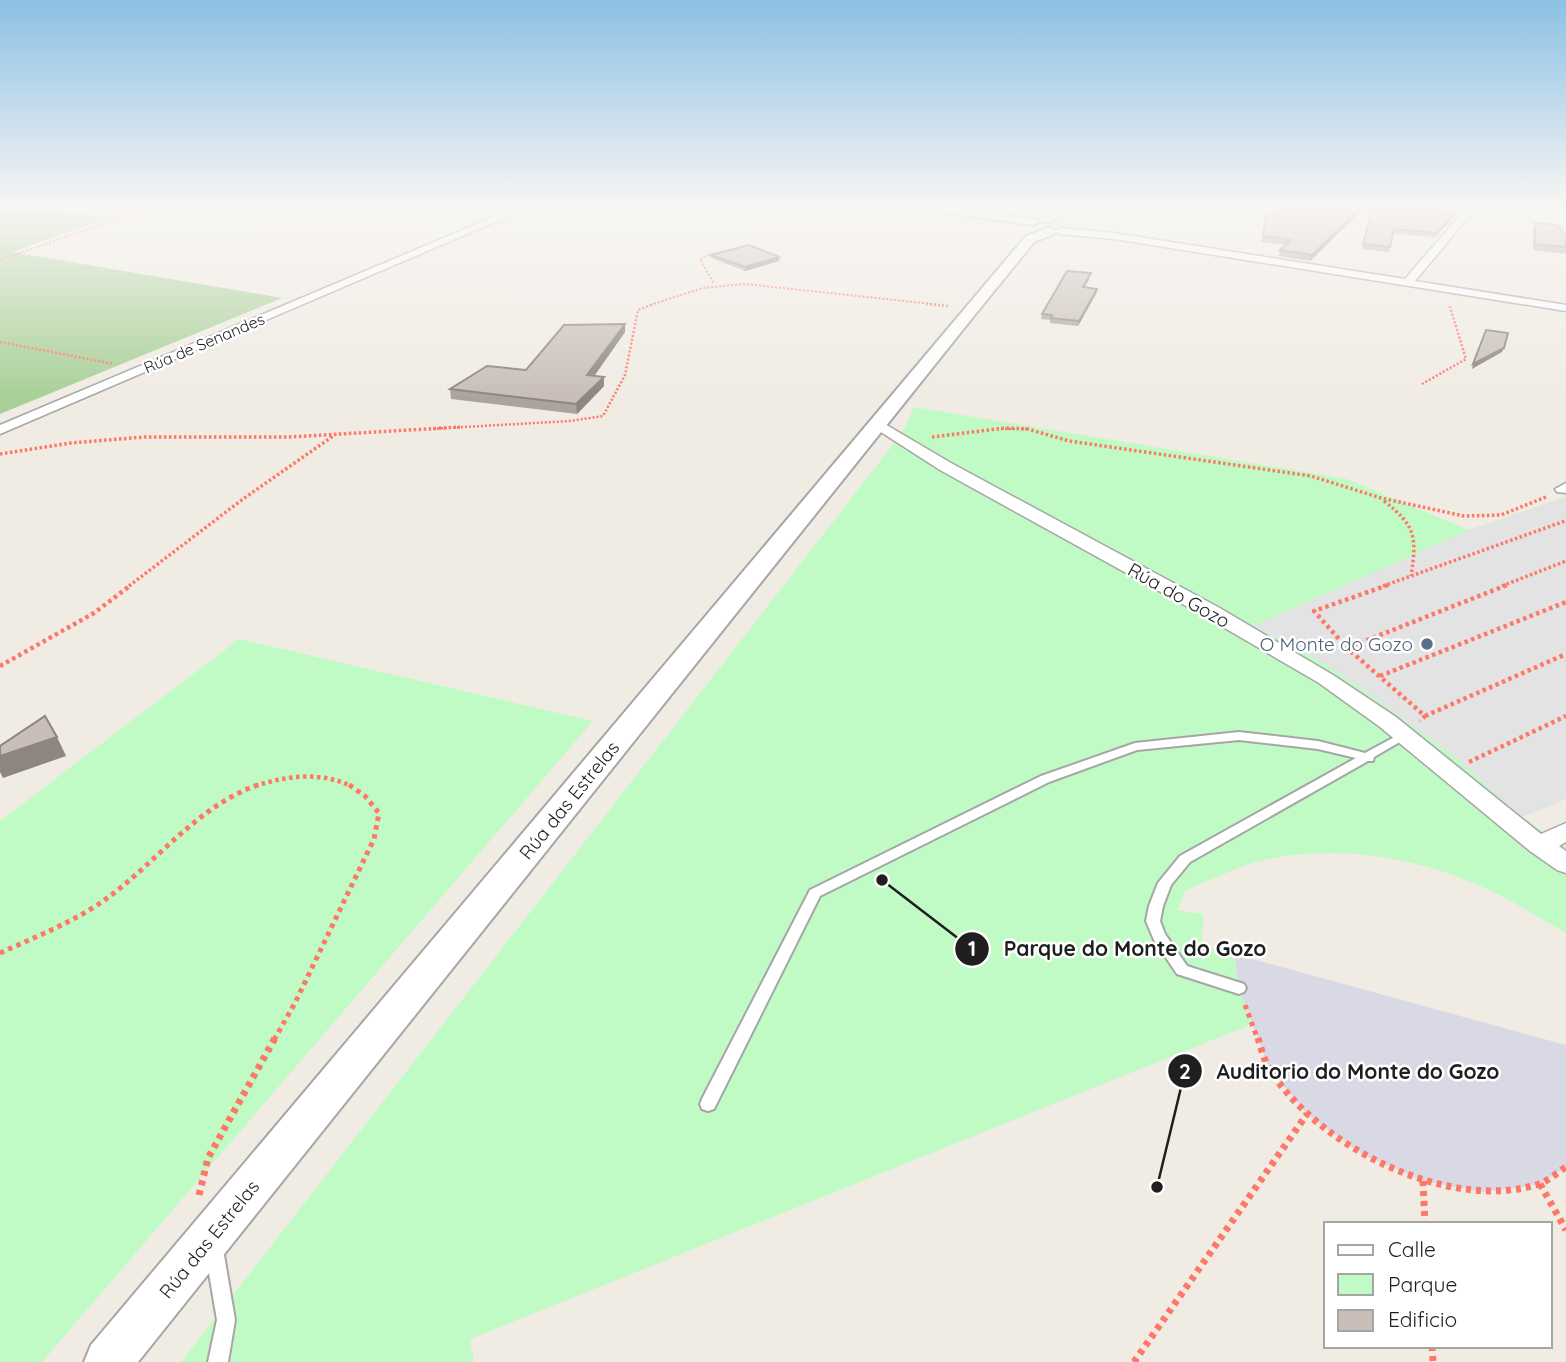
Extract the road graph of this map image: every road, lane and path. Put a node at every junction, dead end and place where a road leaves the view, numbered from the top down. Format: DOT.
graph roads {
  1 [pos="375,271"];
  2 [pos="706,271"];
  3 [pos="1009,271"];
  4 [pos="1341,271"];
  5 [pos="1418,271"];
  6 [pos="1409,281"];
  7 [pos="714,284"];
  8 [pos="1447,288"];
  9 [pos="951,306"];
  10 [pos="1566,308"];
  11 [pos="0,342"];
  12 [pos="134,373"];
  13 [pos="1422,384"];
  14 [pos="0,430"];
  15 [pos="338,432"];
  16 [pos="889,432"];
  17 [pos="0,454"];
  18 [pos="1565,488"];
  19 [pos="1381,498"];
  20 [pos="1565,521"];
  21 [pos="1566,561"];
  22 [pos="1410,576"];
  23 [pos="1566,602"];
  24 [pos="1347,648"];
  25 [pos="1566,654"];
  26 [pos="0,666"];
  27 [pos="1380,676"];
  28 [pos="1425,716"];
  29 [pos="1566,716"];
  30 [pos="1404,736"];
  31 [pos="1369,758"];
  32 [pos="1449,773"];
  33 [pos="1566,832"];
  34 [pos="1539,845"];
  35 [pos="1566,864"];
  36 [pos="0,953"];
  37 [pos="1239,989"];
  38 [pos="708,1104"];
  39 [pos="1307,1114"];
  40 [pos="1566,1167"];
  41 [pos="1423,1181"];
  42 [pos="1540,1184"];
  43 [pos="199,1195"];
  44 [pos="1425,1222"];
  45 [pos="1566,1230"];
  46 [pos="211,1236"];
  47 [pos="108,1362"];
  48 [pos="218,1362"];
  49 [pos="1134,1362"];
  1 -- 12 [label="street, Rúa de Senandes"];
  2 -- 7 [label="path"];
  3 -- 16 [label="street, Rúa das Estrelas"];
  4 -- 6 [label="street"];
  5 -- 6 [label="street"];
  6 -- 8 [label="street"];
  7 -- 9 [label="path"];
  7 -- 15 [label="path"];
  8 -- 10 [label="street"];
  8 -- 13 [label="path"];
  11 -- 12 [label="path"];
  12 -- 14 [label="street, Rúa de Senandes"];
  15 -- 17 [label="path"];
  15 -- 26 [label="path"];
  16 -- 19 [label="path"];
  16 -- 30 [label="street, Rúa do Gozo"];
  16 -- 46 [label="street, Rúa das Estrelas"];
  18 -- 19 [label="path"];
  19 -- 22 [label="path"];
  20 -- 22 [label="path"];
  21 -- 24 [label="path"];
  22 -- 24 [label="path"];
  23 -- 27 [label="path"];
  24 -- 27 [label="path"];
  25 -- 28 [label="path"];
  27 -- 28 [label="path"];
  28 -- 30 [label="path"];
  29 -- 32 [label="path"];
  30 -- 31 [label="lane"];
  30 -- 32 [label="street, Rúa do Gozo"];
  31 -- 37 [label="lane"];
  31 -- 38 [label="lane"];
  32 -- 34 [label="street, Rúa do Gozo"];
  33 -- 34 [label="street"];
  34 -- 35 [label="street, Rúa do Gozo"];
  36 -- 43 [label="path"];
  37 -- 39 [label="path"];
  39 -- 41 [label="path"];
  39 -- 49 [label="path"];
  40 -- 42 [label="path"];
  41 -- 42 [label="path"];
  41 -- 44 [label="path"];
  42 -- 45 [label="path"];
  46 -- 47 [label="street, Rúa das Estrelas"];
  46 -- 48 [label="lane"];
}
